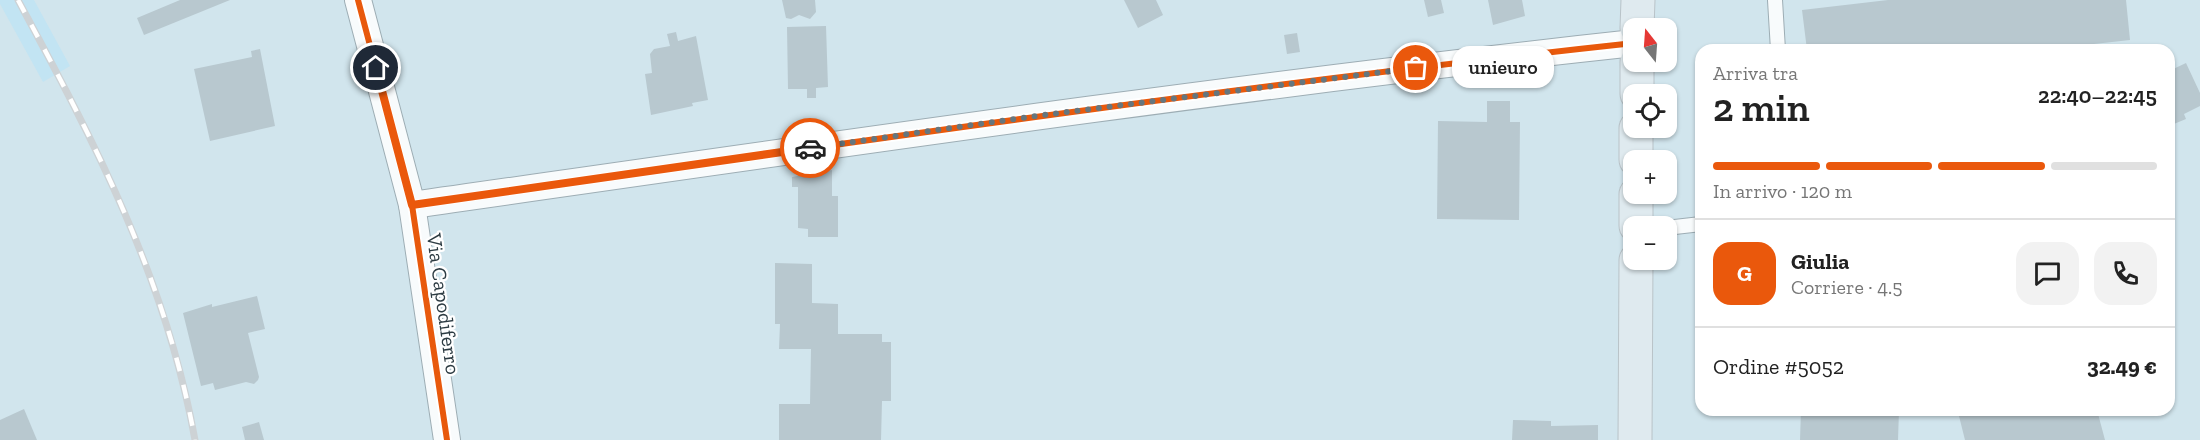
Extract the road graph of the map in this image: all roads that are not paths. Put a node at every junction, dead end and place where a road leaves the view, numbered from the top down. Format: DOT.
graph roads {
  1 [pos="358,0"];
  2 [pos="1638,0"];
  3 [pos="1775,0"];
  4 [pos="1637,18"];
  5 [pos="1778,44"];
  6 [pos="1623,45"];
  7 [pos="412,205"];
  8 [pos="1695,225"];
  9 [pos="1677,227"];
  10 [pos="1636,270"];
  11 [pos="447,440"];
  12 [pos="1635,440"];
  1 -- 7 [label="street, Via Capodiferro"];
  2 -- 4 [label="main road"];
  3 -- 5 [label="lane"];
  6 -- 7 [label="street"];
  7 -- 11 [label="street, Via Capodiferro"];
  8 -- 9 [label="lane"];
  10 -- 12 [label="main road"];
}
